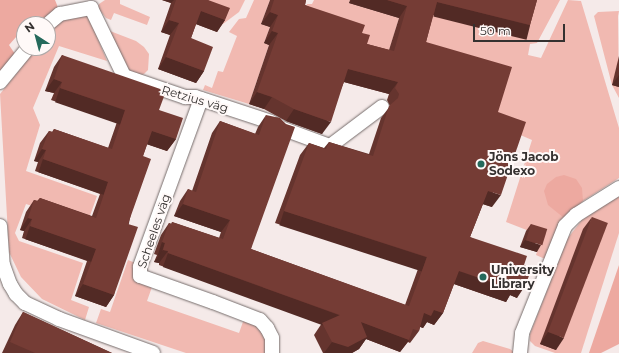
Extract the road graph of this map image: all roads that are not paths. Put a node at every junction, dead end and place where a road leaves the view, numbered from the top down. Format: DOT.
graph roads {
  1 [pos="56,17"];
  2 [pos="21,56"];
  3 [pos="0,82"];
  4 [pos="202,99"];
  5 [pos="382,107"];
  6 [pos="619,188"];
  7 [pos="0,226"];
  8 [pos="153,353"];
  9 [pos="272,353"];
  10 [pos="520,353"];
  1 -- 4 [label="street, Retzius väg"];
  2 -- 3 [label="street"];
  4 -- 5 [label="street, Retzius väg"];
  4 -- 9 [label="street, Scheeles väg"];
  6 -- 10 [label="street"];
  7 -- 8 [label="street"];
}
